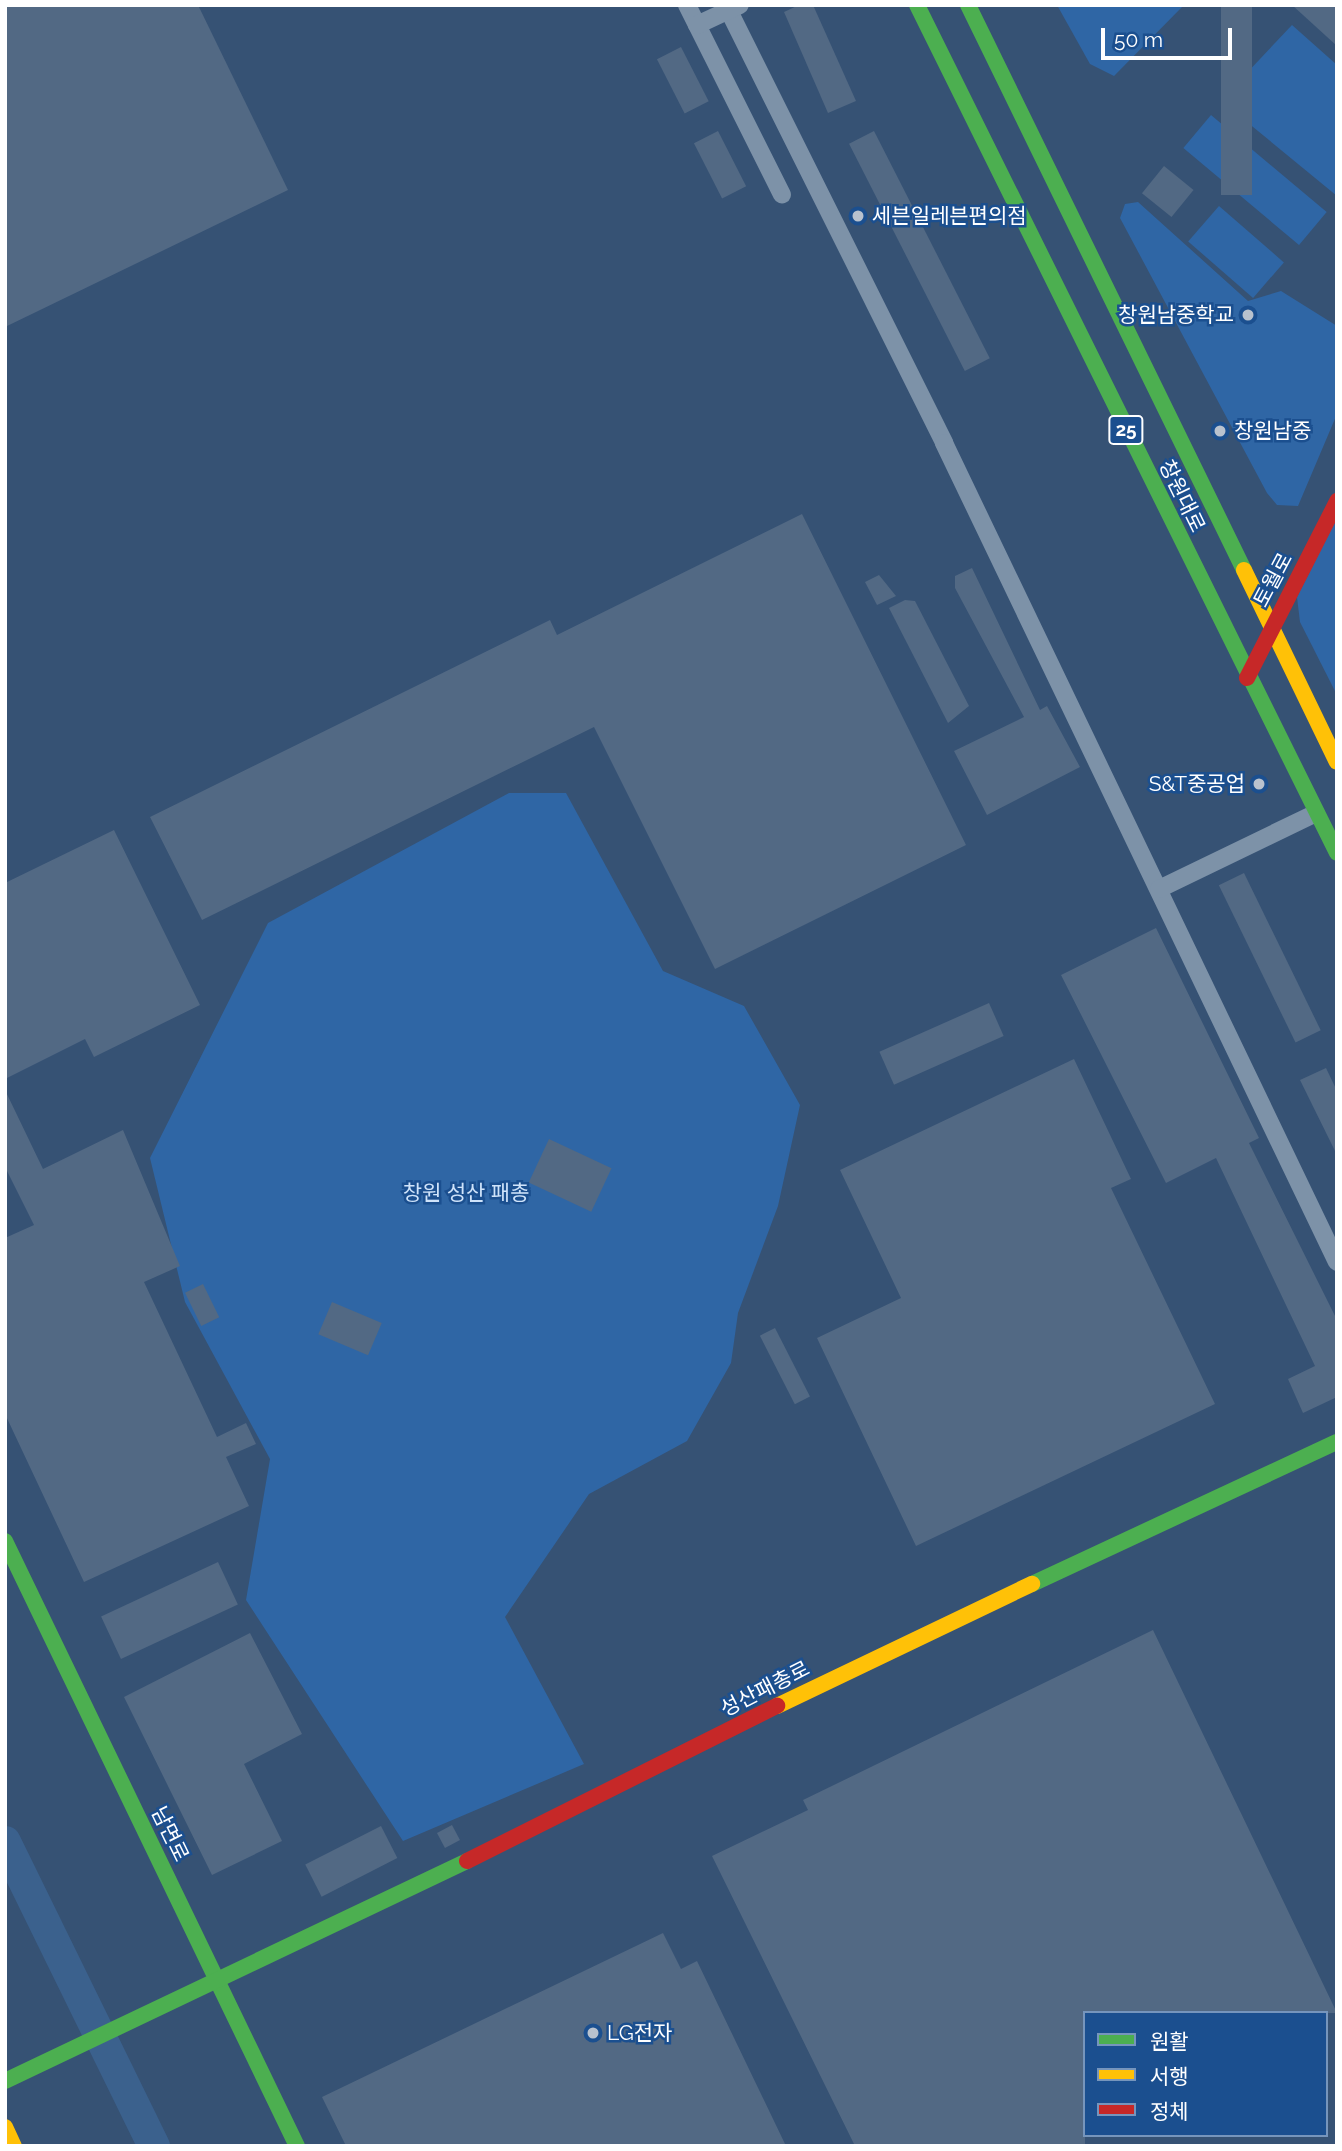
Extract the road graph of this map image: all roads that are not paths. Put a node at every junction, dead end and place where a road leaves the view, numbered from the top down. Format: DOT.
graph roads {
  1 [pos="687,5"];
  2 [pos="917,5"];
  3 [pos="968,5"];
  4 [pos="731,7"];
  5 [pos="697,25"];
  6 [pos="782,195"];
  7 [pos="1337,501"];
  8 [pos="1271,629"];
  9 [pos="1247,678"];
  10 [pos="1337,762"];
  11 [pos="1316,813"];
  12 [pos="1337,853"];
  13 [pos="1159,889"];
  14 [pos="1337,1262"];
  15 [pos="1337,1443"];
  16 [pos="5,1541"];
  17 [pos="216,1978"];
  18 [pos="11,2078"];
  19 [pos="5,2127"];
  20 [pos="14,2146"];
  21 [pos="297,2146"];
  1 -- 5 [label="street"];
  2 -- 9 [label="main road, 창원대로 / 25"];
  3 -- 8 [label="main road, 창원대로 / 25"];
  4 -- 5 [label="street"];
  4 -- 13 [label="street"];
  5 -- 6 [label="street"];
  7 -- 8 [label="main road, 토월로"];
  8 -- 9 [label="main road, 토월로"];
  8 -- 10 [label="main road, 창원대로 / 25"];
  9 -- 11 [label="main road, 창원대로 / 25"];
  11 -- 12 [label="main road, 창원대로 / 25"];
  11 -- 13 [label="street"];
  13 -- 14 [label="street"];
  15 -- 17 [label="main road, 성산패총로"];
  16 -- 17 [label="main road, 남면로"];
  17 -- 18 [label="main road, 성산패총로"];
  17 -- 21 [label="main road, 남면로"];
  19 -- 20 [label="main road"];
}
